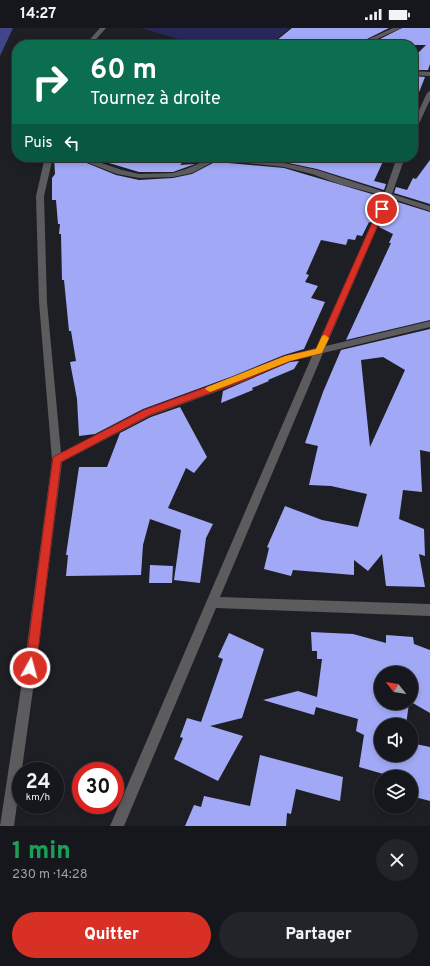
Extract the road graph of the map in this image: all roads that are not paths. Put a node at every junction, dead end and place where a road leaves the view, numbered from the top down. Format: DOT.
graph roads {
  1 [pos="103,28"];
  2 [pos="398,28"];
  3 [pos="92,40"];
  4 [pos="370,40"];
  5 [pos="418,73"];
  6 [pos="430,74"];
  7 [pos="430,93"];
  8 [pos="418,119"];
  9 [pos="48,162"];
  10 [pos="91,162"];
  11 [pos="207,162"];
  12 [pos="256,162"];
  13 [pos="399,162"];
  14 [pos="388,195"];
  15 [pos="430,209"];
  16 [pos="430,324"];
  17 [pos="319,351"];
  18 [pos="57,460"];
  19 [pos="212,602"];
  20 [pos="430,610"];
  21 [pos="7,826"];
  22 [pos="117,826"];
  1 -- 3 [label="street"];
  2 -- 4 [label="street"];
  5 -- 6 [label="street"];
  7 -- 8 [label="street"];
  9 -- 18 [label="street"];
  10 -- 11 [label="street"];
  12 -- 14 [label="street"];
  13 -- 14 [label="street"];
  14 -- 15 [label="street"];
  14 -- 17 [label="street"];
  16 -- 17 [label="street"];
  17 -- 18 [label="street"];
  17 -- 19 [label="street"];
  18 -- 21 [label="street"];
  19 -- 20 [label="street"];
  19 -- 22 [label="street"];
}
